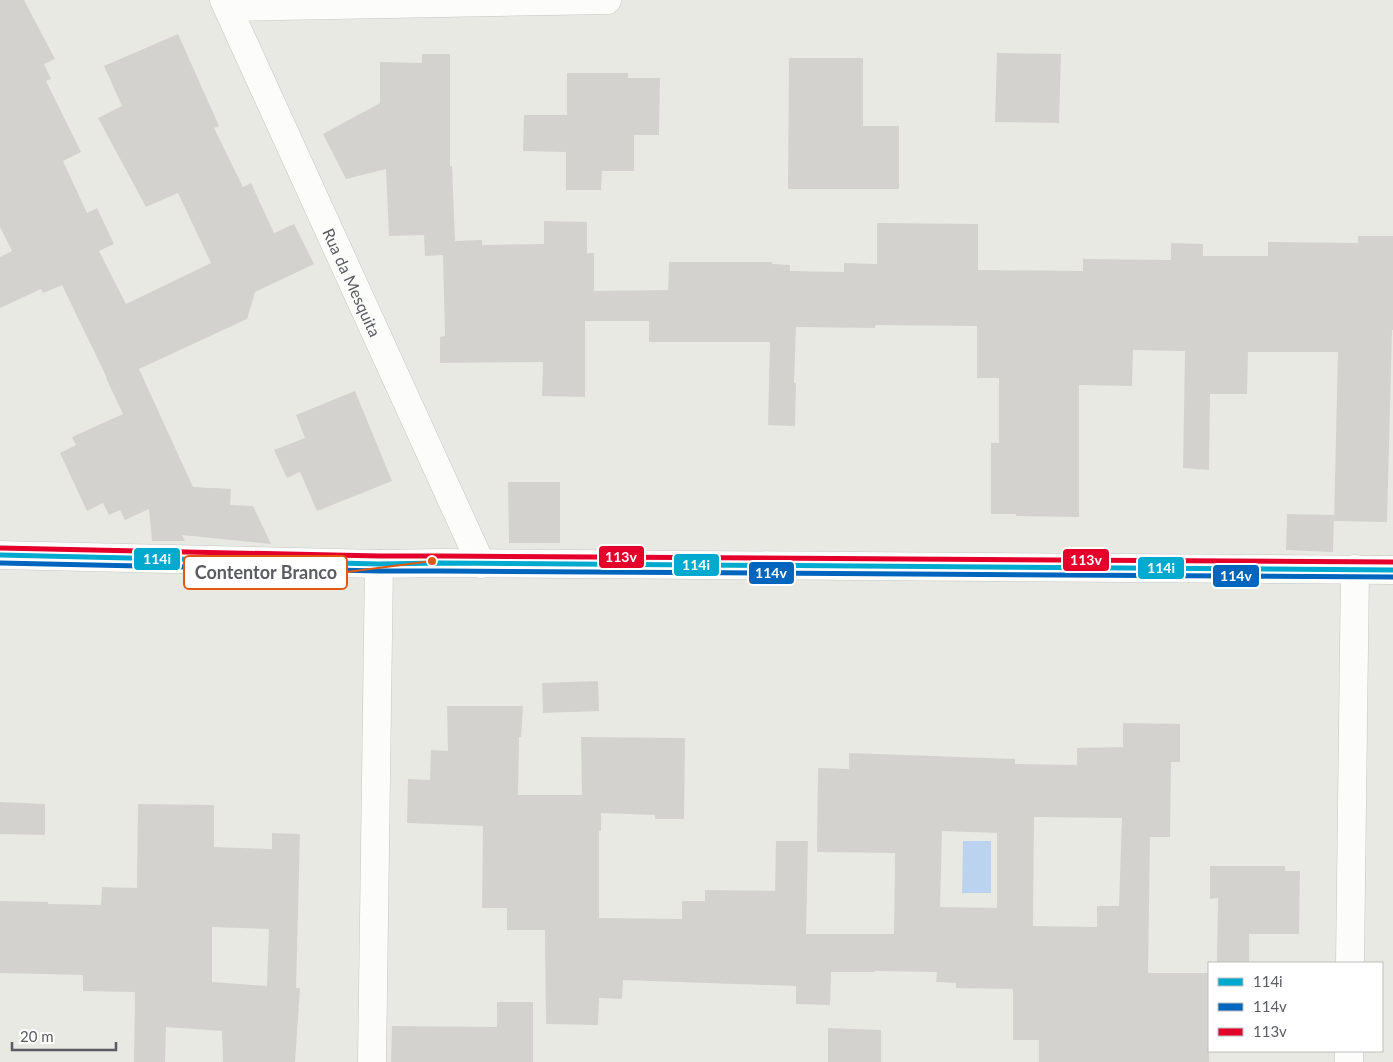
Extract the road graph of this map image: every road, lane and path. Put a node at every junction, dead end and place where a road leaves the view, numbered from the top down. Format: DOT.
graph roads {
  1 [pos="607,0"];
  2 [pos="226,4"];
  3 [pos="0,555"];
  4 [pos="379,564"];
  5 [pos="481,564"];
  6 [pos="1355,569"];
  7 [pos="1393,570"];
  8 [pos="1350,962"];
  9 [pos="372,1062"];
  1 -- 2 [label="street"];
  2 -- 5 [label="street, Rua da Mesquita"];
  3 -- 4 [label="street"];
  4 -- 5 [label="street"];
  4 -- 9 [label="street"];
  5 -- 6 [label="street"];
  6 -- 7 [label="street"];
  6 -- 8 [label="street"];
}
